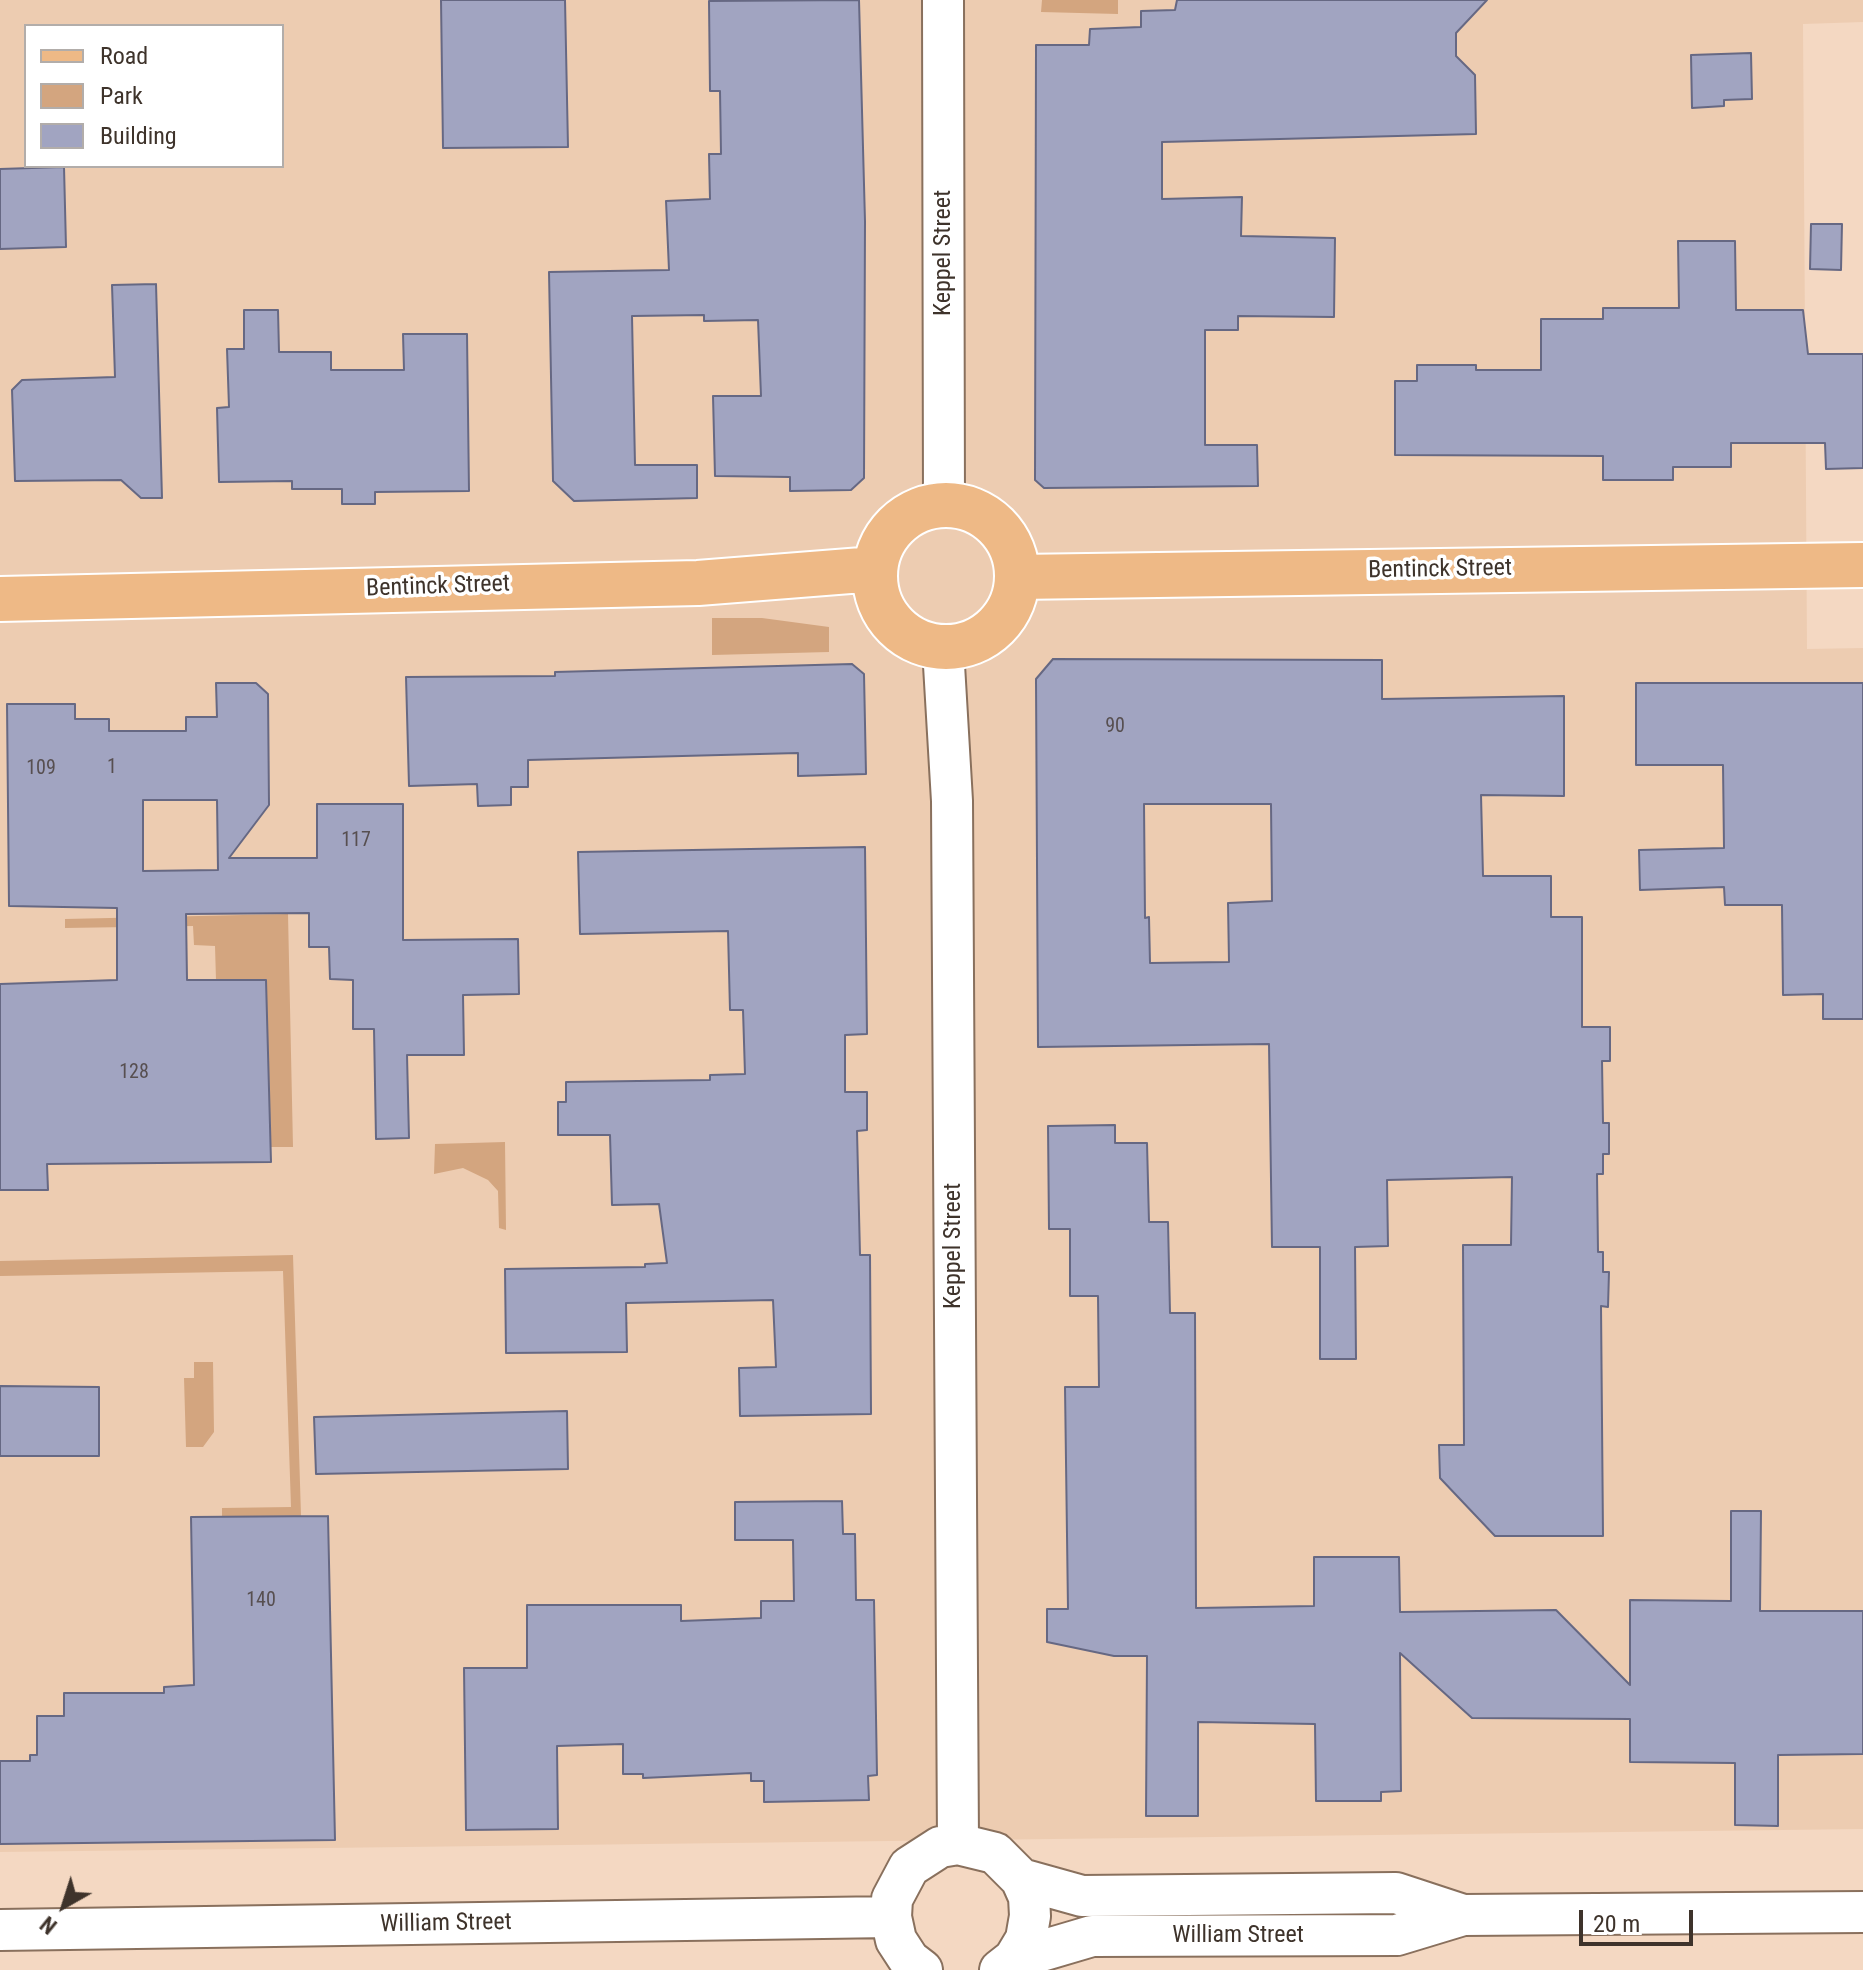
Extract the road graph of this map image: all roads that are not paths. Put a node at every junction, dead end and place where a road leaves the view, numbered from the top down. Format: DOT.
graph roads {
  1 [pos="943,0"];
  2 [pos="944,505"];
  3 [pos="1863,565"];
  4 [pos="875,569"];
  5 [pos="1017,577"];
  6 [pos="0,599"];
  7 [pos="943,648"];
  8 [pos="958,1844"];
  9 [pos="1021,1879"];
  10 [pos="1863,1912"];
  11 [pos="1463,1915"];
  12 [pos="891,1917"];
  13 [pos="0,1930"];
  14 [pos="1007,1965"];
  15 [pos="922,1970"];
  1 -- 2 [label="street, Keppel Street"];
  2 -- 4 [label="main road"];
  2 -- 5 [label="main road"];
  3 -- 5 [label="main road, Bentinck Street"];
  4 -- 6 [label="main road, Bentinck Street"];
  4 -- 7 [label="main road"];
  5 -- 7 [label="main road"];
  7 -- 8 [label="street, Keppel Street"];
  8 -- 9 [label="street, William Street"];
  8 -- 12 [label="street"];
  9 -- 11 [label="street, William Street"];
  9 -- 14 [label="street, William Street"];
  10 -- 11 [label="street, William Street"];
  11 -- 14 [label="street, William Street"];
  12 -- 13 [label="street, William Street"];
  12 -- 15 [label="street"];
}
